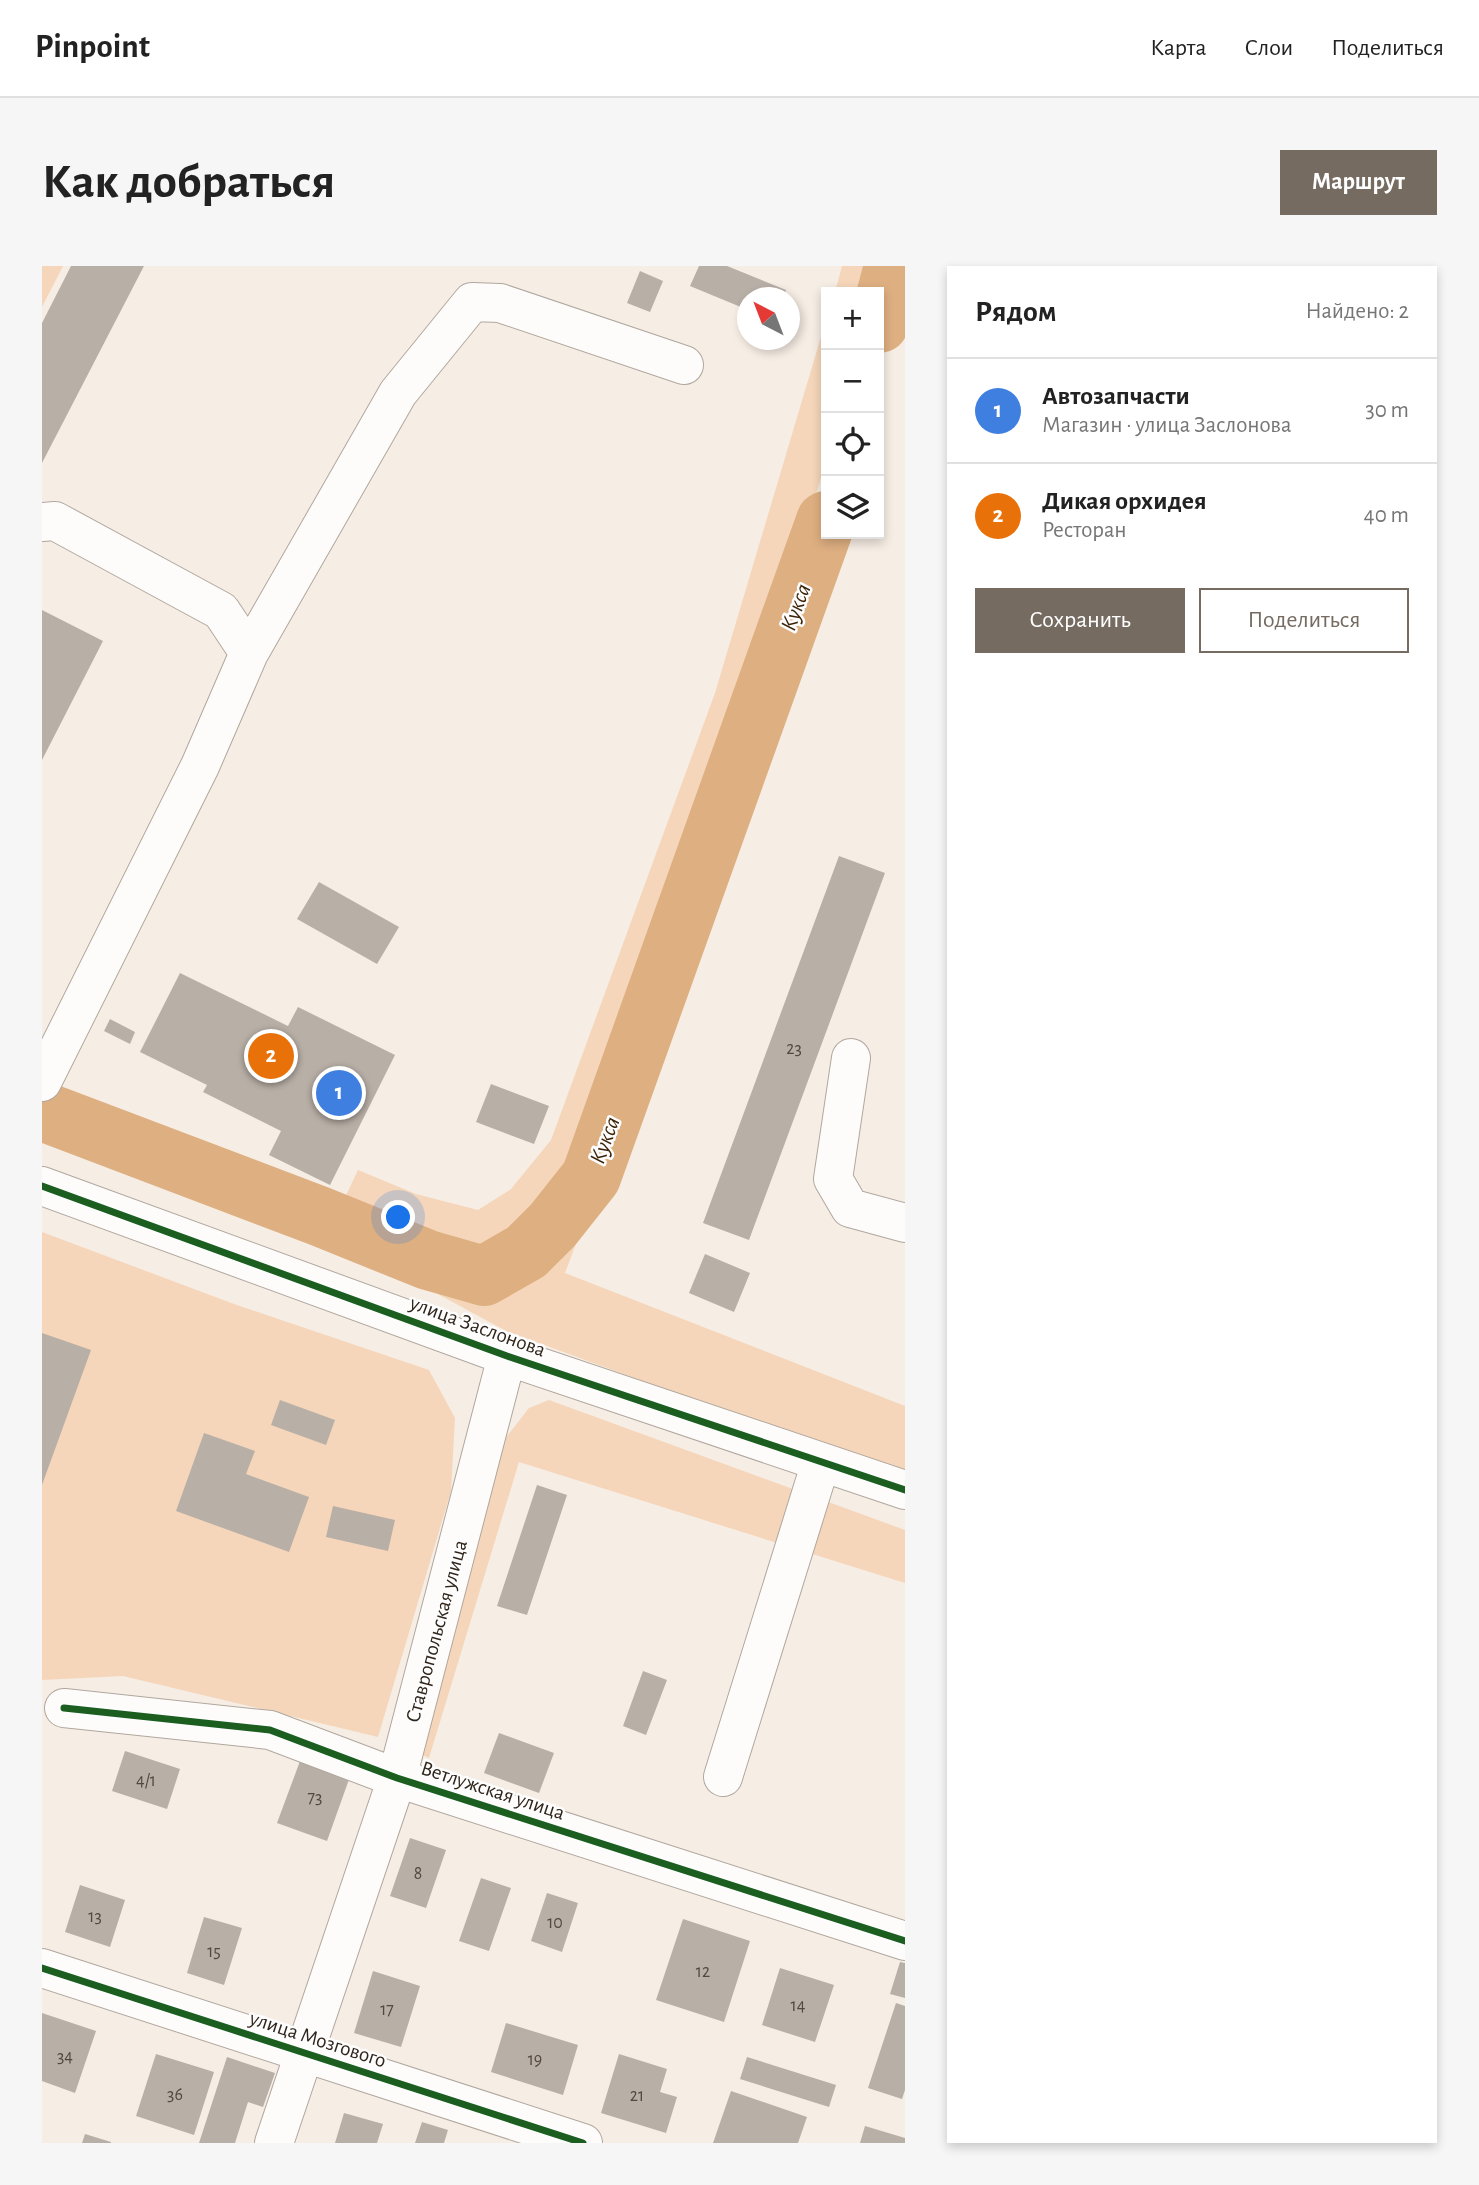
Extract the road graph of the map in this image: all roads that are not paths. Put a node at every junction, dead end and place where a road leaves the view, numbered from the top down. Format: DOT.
graph roads {
  1 [pos="684,365"];
  2 [pos="42,522"];
  3 [pos="249,653"];
  4 [pos="851,1058"];
  5 [pos="46,1066"];
  6 [pos="42,1186"];
  7 [pos="905,1223"];
  8 [pos="507,1356"];
  9 [pos="821,1462"];
  10 [pos="905,1490"];
  11 [pos="64,1708"];
  12 [pos="723,1777"];
  13 [pos="397,1778"];
  14 [pos="905,1941"];
  15 [pos="42,1968"];
  16 [pos="305,2053"];
  17 [pos="274,2143"];
  18 [pos="583,2143"];
  1 -- 3 [label="street"];
  2 -- 3 [label="street"];
  3 -- 5 [label="street"];
  4 -- 7 [label="street"];
  6 -- 8 [label="street, улица Заслонова"];
  8 -- 9 [label="street, улица Заслонова"];
  8 -- 13 [label="street, Ставропольская улица"];
  9 -- 10 [label="street, улица Заслонова"];
  9 -- 12 [label="street"];
  11 -- 13 [label="street, Ветлужская улица"];
  13 -- 14 [label="street, Ветлужская улица"];
  13 -- 16 [label="street, Ставропольская улица"];
  15 -- 16 [label="street, улица Мозгового"];
  16 -- 17 [label="street, Ставропольская улица"];
  16 -- 18 [label="street, улица Мозгового"];
}
